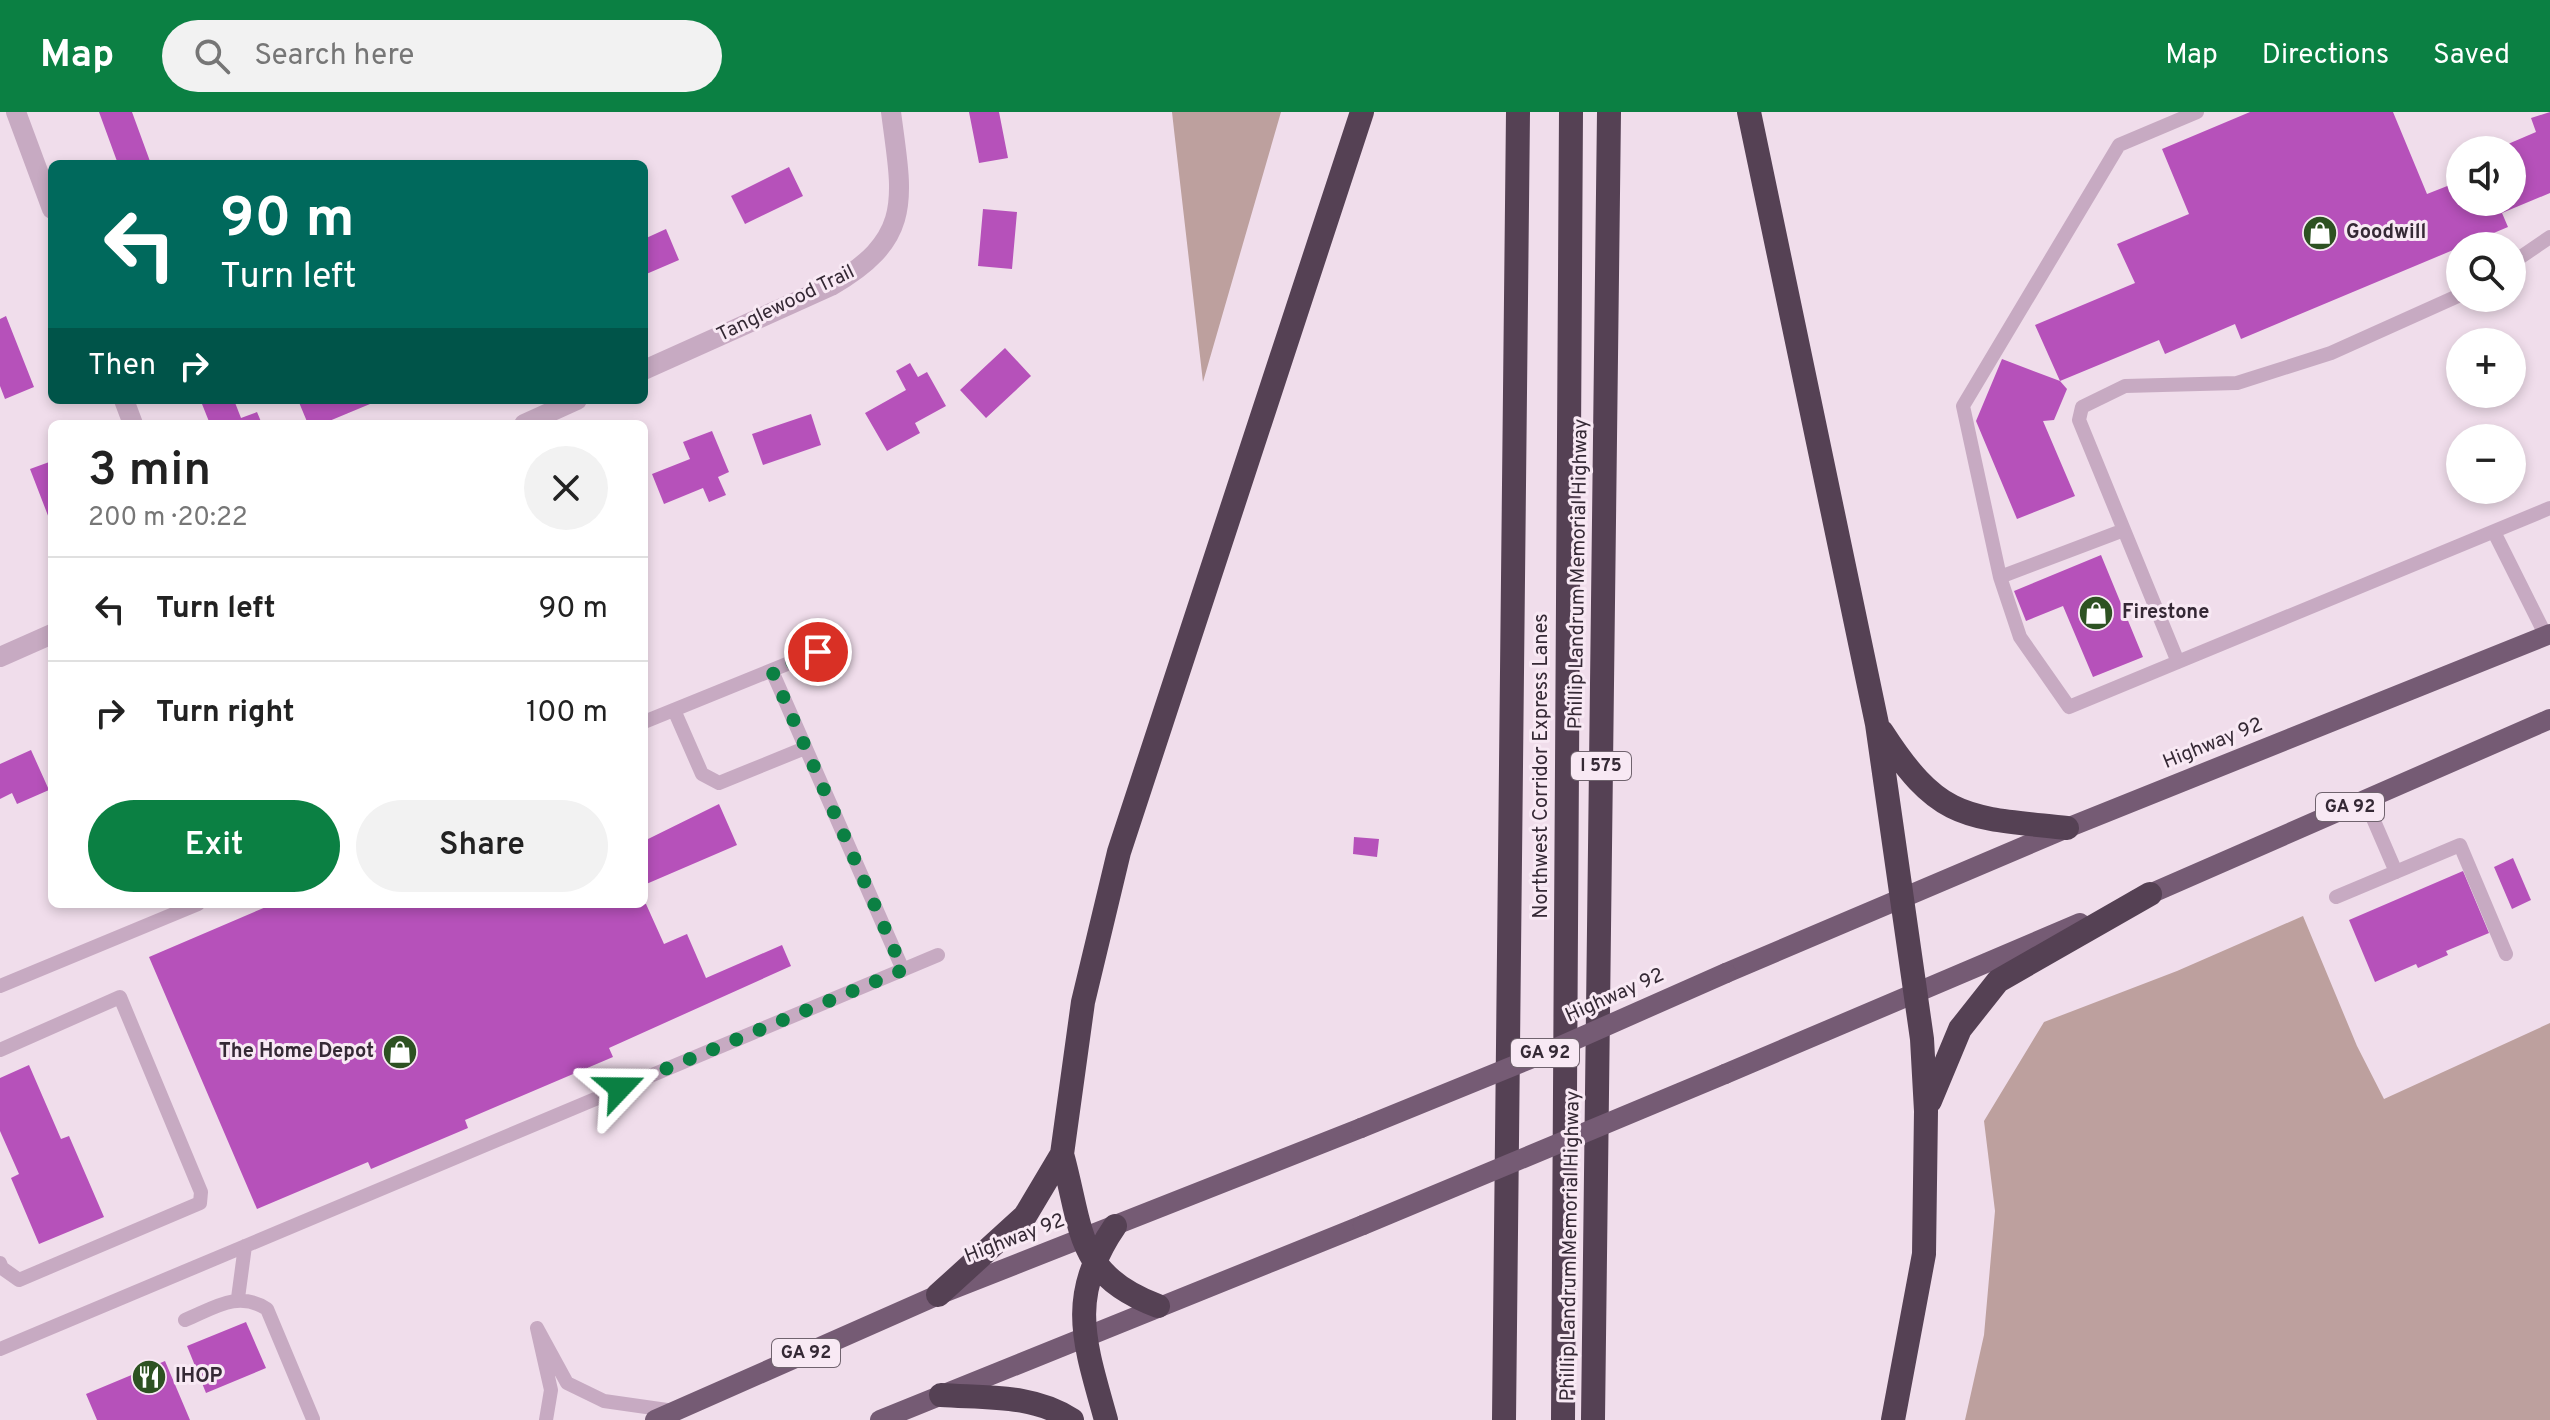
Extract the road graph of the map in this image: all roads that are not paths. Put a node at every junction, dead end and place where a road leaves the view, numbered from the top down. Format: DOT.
graph roads {
  1 [pos="16,112"];
  2 [pos="891,112"];
  3 [pos="1362,112"];
  4 [pos="1518,112"];
  5 [pos="1571,112"];
  6 [pos="1609,112"];
  7 [pos="1749,112"];
  8 [pos="2197,112"];
  9 [pos="48,198"];
  10 [pos="2550,237"];
  11 [pos="2526,253"];
  12 [pos="2446,301"];
  13 [pos="648,368"];
  14 [pos="568,404"];
  15 [pos="533,420"];
  16 [pos="2550,508"];
  17 [pos="2124,530"];
  18 [pos="2494,532"];
  19 [pos="2000,577"];
  20 [pos="2548,635"];
  21 [pos="48,636"];
  22 [pos="841,642"];
  23 [pos="0,657"];
  24 [pos="2178,662"];
  25 [pos="772,671"];
  26 [pos="674,710"];
  27 [pos="2550,719"];
  28 [pos="648,720"];
  29 [pos="1877,724"];
  30 [pos="805,748"];
  31 [pos="2365,800"];
  32 [pos="2067,828"];
  33 [pos="2396,872"];
  34 [pos="2150,894"];
  35 [pos="2336,897"];
  36 [pos="1900,901"];
  37 [pos="188,908"];
  38 [pos="2506,954"];
  39 [pos="938,955"];
  40 [pos="903,970"];
  41 [pos="0,986"];
  42 [pos="1914,994"];
  43 [pos="0,1050"];
  44 [pos="1926,1111"];
  45 [pos="1062,1154"];
  46 [pos="1115,1226"];
  47 [pos="1083,1238"];
  48 [pos="245,1246"];
  49 [pos="0,1263"];
  50 [pos="1093,1263"];
  51 [pos="938,1295"];
  52 [pos="238,1298"];
  53 [pos="1158,1306"];
  54 [pos="185,1320"];
  55 [pos="1083,1336"];
  56 [pos="0,1349"];
  57 [pos="941,1395"];
  58 [pos="665,1416"];
  59 [pos="313,1419"];
  60 [pos="546,1420"];
  61 [pos="880,1420"];
  62 [pos="1072,1420"];
  63 [pos="1106,1420"];
  64 [pos="1504,1420"];
  65 [pos="1563,1420"];
  66 [pos="1593,1420"];
  67 [pos="1893,1420"];
  1 -- 9 [label="street"];
  2 -- 13 [label="street, Tanglewood Trail"];
  3 -- 45 [label="highway"];
  4 -- 64 [label="highway"];
  5 -- 65 [label="highway, Northwest Corridor Express Lanes"];
  6 -- 66 [label="highway, Phillip Landrum Memorial Highway / I 575"];
  7 -- 29 [label="highway"];
  8 -- 19 [label="lane"];
  10 -- 11 [label="lane"];
  12 -- 17 [label="lane"];
  14 -- 15 [label="street"];
  16 -- 18 [label="lane"];
  17 -- 19 [label="lane"];
  17 -- 24 [label="lane"];
  18 -- 20 [label="lane"];
  18 -- 24 [label="lane"];
  19 -- 24 [label="lane"];
  20 -- 32 [label="main road, Highway 92 / GA 92"];
  21 -- 23 [label="street"];
  22 -- 25 [label="lane"];
  25 -- 26 [label="lane"];
  25 -- 30 [label="lane"];
  26 -- 28 [label="lane"];
  26 -- 30 [label="lane"];
  27 -- 31 [label="main road, GA 92"];
  29 -- 32 [label="highway"];
  29 -- 36 [label="highway"];
  30 -- 40 [label="lane"];
  31 -- 33 [label="lane"];
  31 -- 34 [label="main road, GA 92"];
  32 -- 36 [label="main road, Highway 92 / GA 92"];
  33 -- 35 [label="lane"];
  33 -- 38 [label="lane"];
  34 -- 42 [label="main road, GA 92"];
  34 -- 44 [label="highway"];
  36 -- 42 [label="highway"];
  36 -- 46 [label="main road, Highway 92 / GA 92, bridge"];
  37 -- 41 [label="lane"];
  39 -- 40 [label="lane"];
  40 -- 48 [label="lane"];
  42 -- 44 [label="highway"];
  42 -- 53 [label="main road, GA 92, bridge"];
  43 -- 49 [label="lane"];
  44 -- 67 [label="highway"];
  45 -- 47 [label="highway"];
  45 -- 51 [label="highway"];
  46 -- 47 [label="main road, Highway 92 / GA 92"];
  46 -- 50 [label="highway"];
  47 -- 50 [label="highway"];
  47 -- 51 [label="main road, Highway 92 / GA 92"];
  48 -- 52 [label="lane"];
  48 -- 56 [label="lane"];
  50 -- 53 [label="highway"];
  50 -- 55 [label="highway"];
  51 -- 58 [label="main road, Highway 92 / GA 92"];
  52 -- 54 [label="lane"];
  52 -- 59 [label="lane"];
  53 -- 55 [label="main road, GA 92"];
  55 -- 57 [label="main road, GA 92"];
  55 -- 63 [label="highway"];
  57 -- 61 [label="main road, GA 92"];
  57 -- 62 [label="highway"];
  58 -- 60 [label="lane"];
}
